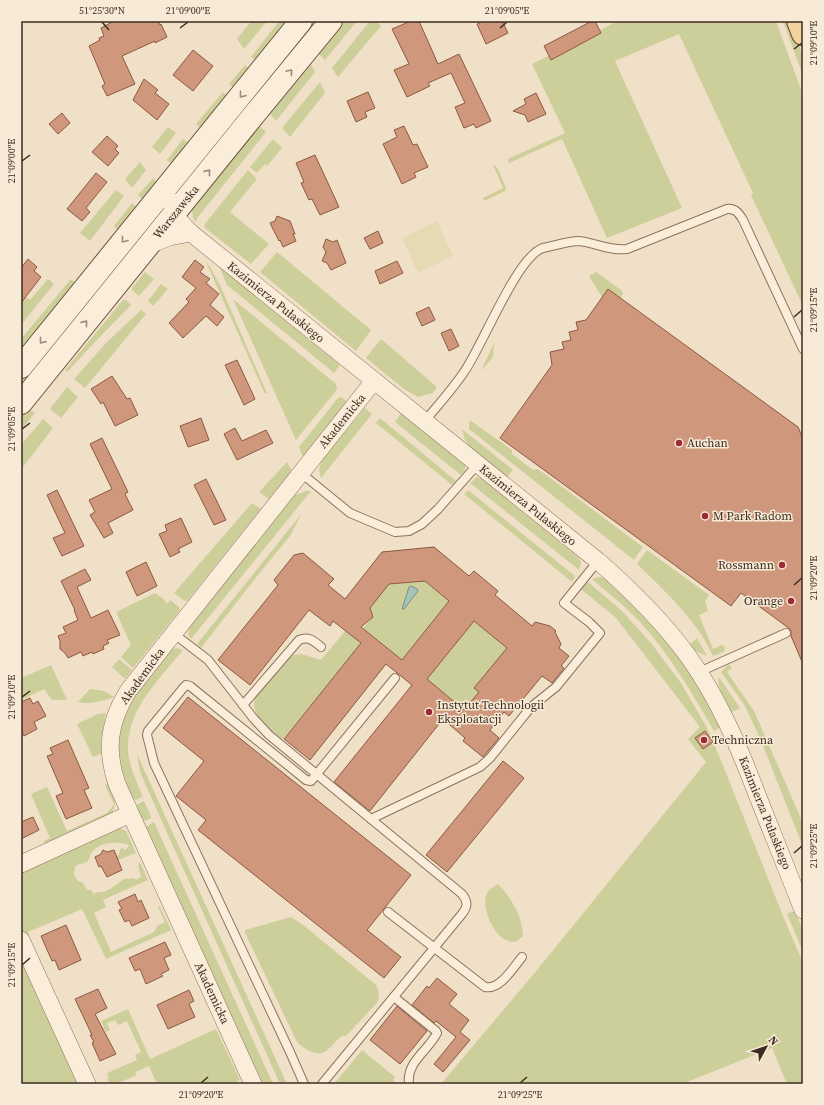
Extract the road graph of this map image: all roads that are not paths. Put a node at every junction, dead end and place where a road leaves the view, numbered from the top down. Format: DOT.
graph roads {
  1 [pos="301,21"];
  2 [pos="332,21"];
  3 [pos="798,21"];
  4 [pos="803,34"];
  5 [pos="178,174"];
  6 [pos="174,214"];
  7 [pos="191,233"];
  8 [pos="148,246"];
  9 [pos="803,349"];
  10 [pos="21,367"];
  11 [pos="374,381"];
  12 [pos="21,403"];
  13 [pos="424,422"];
  14 [pos="477,465"];
  15 [pos="301,473"];
  16 [pos="598,561"];
  17 [pos="173,633"];
  18 [pos="786,633"];
  19 [pos="321,647"];
  20 [pos="699,672"];
  21 [pos="395,678"];
  22 [pos="243,705"];
  23 [pos="317,775"];
  24 [pos="130,814"];
  25 [pos="371,819"];
  26 [pos="21,864"];
  27 [pos="803,910"];
  28 [pos="388,912"];
  29 [pos="21,940"];
  30 [pos="434,949"];
  31 [pos="522,957"];
  32 [pos="394,997"];
  33 [pos="87,1084"];
  34 [pos="253,1084"];
  35 [pos="304,1084"];
  36 [pos="322,1084"];
  37 [pos="409,1084"];
  1 -- 5 [label="main road, Warszawska, one-way"];
  6 -- 2 [label="main road, Warszawska, one-way"];
  3 -- 4 [label="main road"];
  5 -- 6 [label="street"];
  5 -- 10 [label="main road, Warszawska, one-way"];
  6 -- 7 [label="street, Kazimierza Pułaskiego"];
  6 -- 8 [label="main road, Warszawska"];
  7 -- 8 [label="street"];
  7 -- 11 [label="street, Kazimierza Pułaskiego"];
  12 -- 8 [label="main road, Warszawska, one-way"];
  9 -- 13 [label="lane"];
  11 -- 13 [label="street, Kazimierza Pułaskiego"];
  11 -- 15 [label="street, Akademicka"];
  13 -- 14 [label="street, Kazimierza Pułaskiego"];
  14 -- 15 [label="lane"];
  14 -- 16 [label="street, Kazimierza Pułaskiego"];
  15 -- 17 [label="street, Akademicka"];
  16 -- 20 [label="street, Kazimierza Pułaskiego"];
  16 -- 25 [label="lane"];
  17 -- 22 [label="lane"];
  17 -- 24 [label="street, Akademicka"];
  18 -- 20 [label="lane"];
  19 -- 22 [label="lane"];
  20 -- 27 [label="street, Kazimierza Pułaskiego"];
  21 -- 23 [label="lane"];
  22 -- 23 [label="lane"];
  23 -- 25 [label="lane"];
  23 -- 35 [label="lane"];
  24 -- 26 [label="street"];
  24 -- 34 [label="street, Akademicka"];
  25 -- 30 [label="lane"];
  28 -- 30 [label="lane"];
  29 -- 33 [label="street"];
  30 -- 31 [label="lane"];
  30 -- 32 [label="lane"];
  32 -- 36 [label="lane"];
  32 -- 37 [label="lane"];
}
